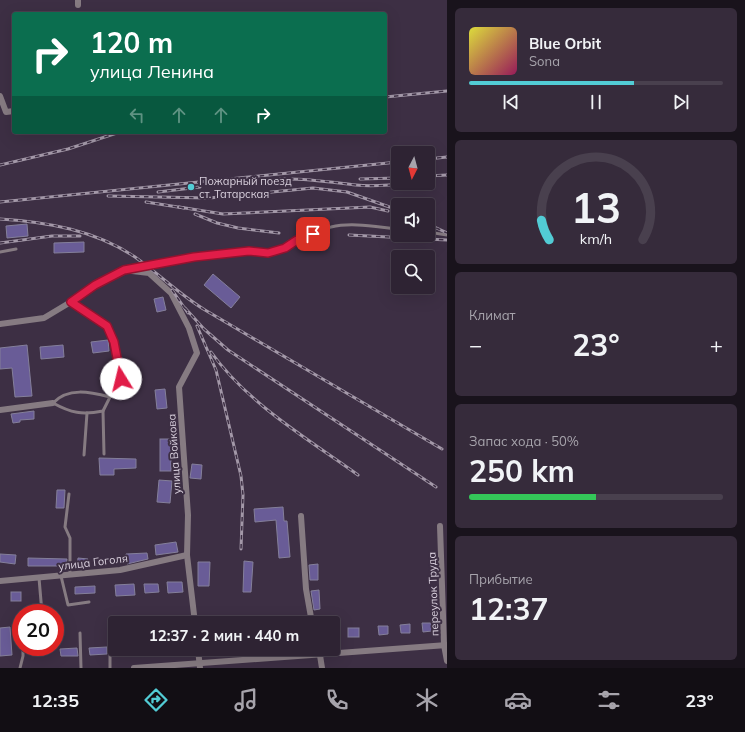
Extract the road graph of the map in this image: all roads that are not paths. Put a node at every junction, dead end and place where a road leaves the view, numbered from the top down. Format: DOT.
graph roads {
  1 [pos="0,96"];
  2 [pos="12,111"];
  3 [pos="391,228"];
  4 [pos="435,233"];
  5 [pos="447,235"];
  6 [pos="16,249"];
  7 [pos="0,252"];
  8 [pos="124,270"];
  9 [pos="71,302"];
  10 [pos="0,324"];
  11 [pos="110,396"];
  12 [pos="53,403"];
  13 [pos="0,410"];
  14 [pos="103,411"];
  15 [pos="87,413"];
  16 [pos="104,454"];
  17 [pos="84,455"];
  18 [pos="70,494"];
  19 [pos="300,516"];
  20 [pos="440,526"];
  21 [pos="187,555"];
  22 [pos="70,575"];
  23 [pos="61,576"];
  24 [pos="40,578"];
  25 [pos="0,581"];
  26 [pos="89,602"];
  27 [pos="41,604"];
  28 [pos="194,616"];
  29 [pos="311,616"];
  30 [pos="80,633"];
  31 [pos="446,645"];
  32 [pos="340,650"];
  33 [pos="24,656"];
  34 [pos="110,656"];
  35 [pos="199,656"];
  36 [pos="279,656"];
  37 [pos="320,656"];
  38 [pos="447,661"];
  39 [pos="200,666"];
  40 [pos="20,668"];
  41 [pos="81,668"];
  42 [pos="110,668"];
  43 [pos="134,668"];
  44 [pos="322,668"];
  1 -- 2 [label="street"];
  3 -- 8 [label="lane"];
  4 -- 5 [label="lane"];
  6 -- 7 [label="lane"];
  8 -- 9 [label="street"];
  8 -- 21 [label="street, улица Войкова"];
  9 -- 10 [label="street"];
  9 -- 11 [label="lane"];
  11 -- 12 [label="lane"];
  11 -- 14 [label="lane"];
  12 -- 13 [label="street"];
  12 -- 15 [label="lane"];
  14 -- 15 [label="lane"];
  14 -- 16 [label="lane"];
  15 -- 17 [label="lane"];
  18 -- 22 [label="lane"];
  19 -- 29 [label="street"];
  20 -- 31 [label="street, переулок Труда"];
  21 -- 22 [label="street, улица Гоголя"];
  21 -- 28 [label="street, улица Войкова"];
  22 -- 23 [label="street, улица Гоголя"];
  23 -- 24 [label="street, улица Гоголя"];
  23 -- 26 [label="lane"];
  24 -- 25 [label="street, улица Гоголя"];
  24 -- 27 [label="lane"];
  30 -- 41 [label="lane"];
  31 -- 32 [label="street"];
  31 -- 38 [label="street, переулок Труда"];
  33 -- 40 [label="lane"];
  34 -- 42 [label="lane"];
  35 -- 39 [label="street"];
  36 -- 39 [label="street"];
  37 -- 44 [label="street"];
  39 -- 43 [label="street"];
}
